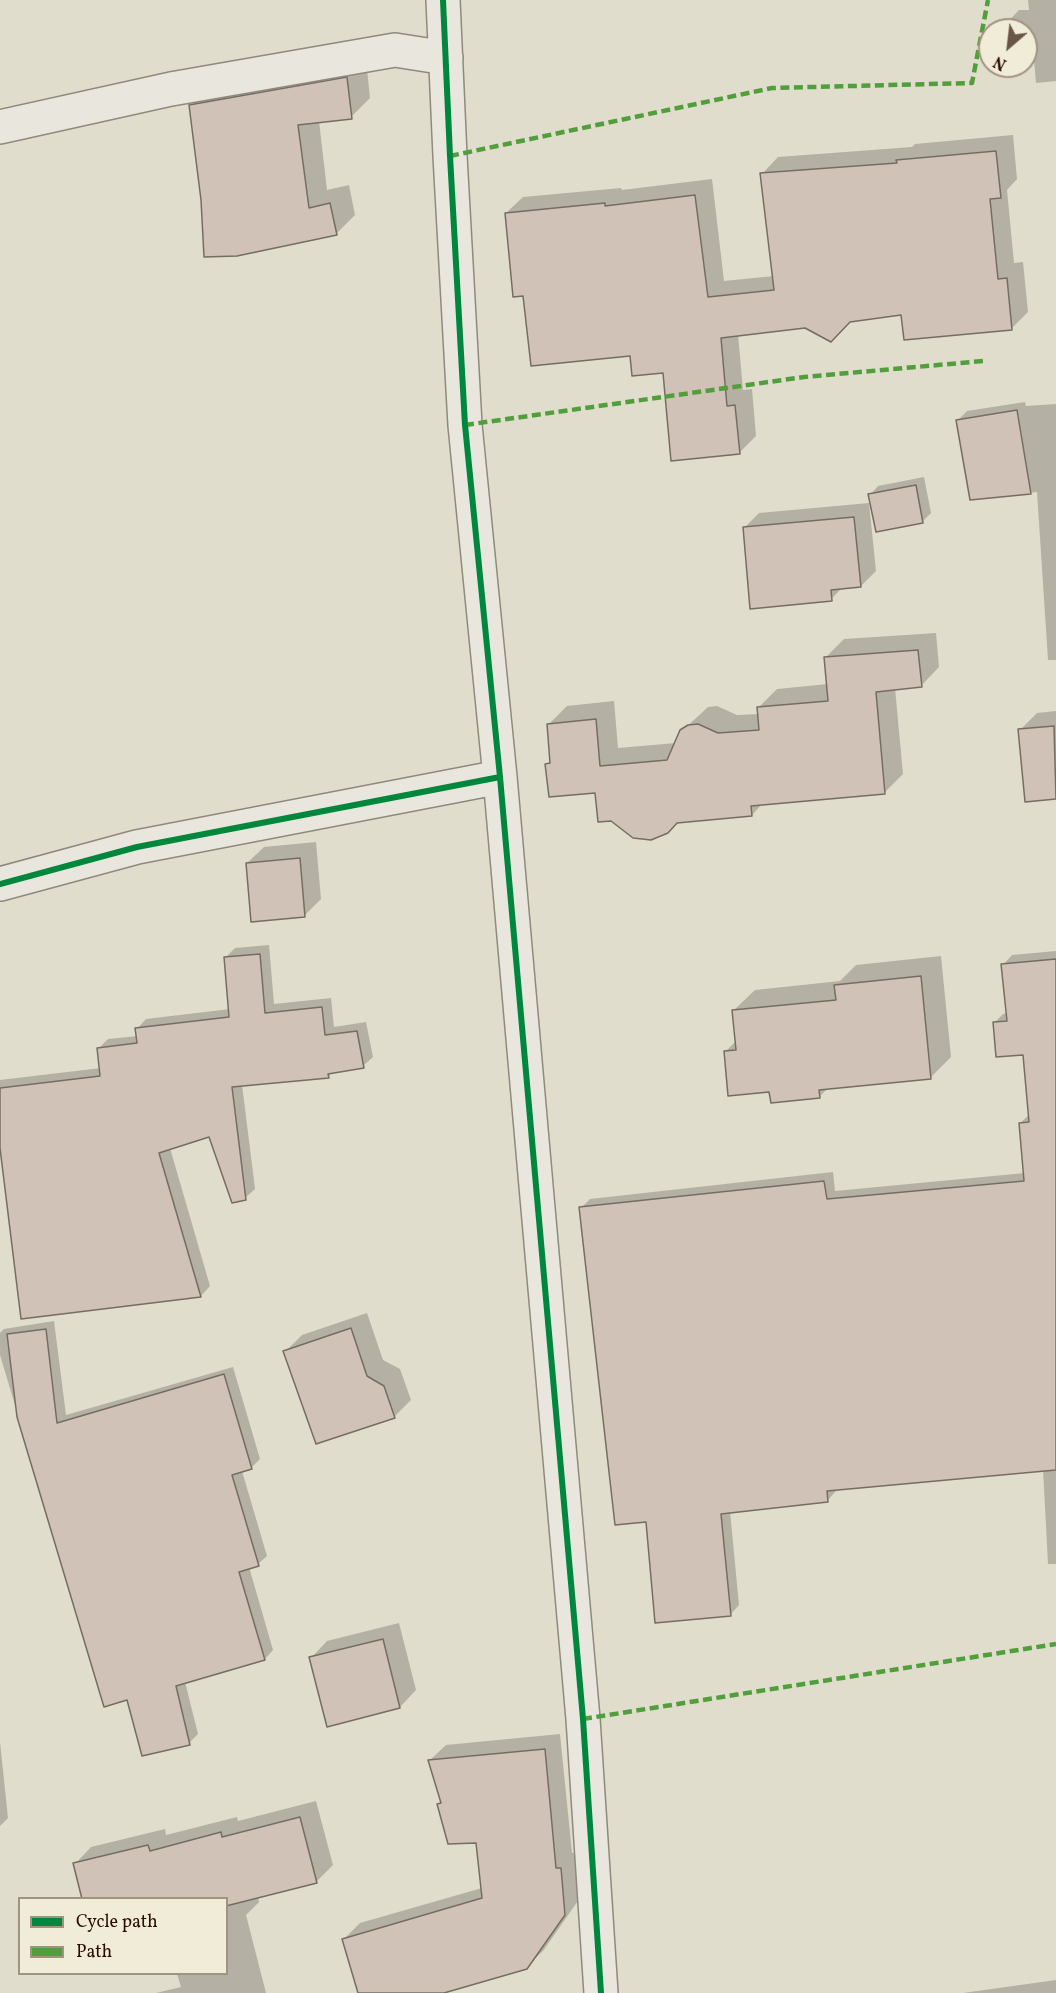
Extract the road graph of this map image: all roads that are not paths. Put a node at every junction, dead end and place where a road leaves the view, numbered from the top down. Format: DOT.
graph roads {
  1 [pos="443,0"];
  2 [pos="446,58"];
  3 [pos="0,127"];
  4 [pos="500,777"];
  5 [pos="0,884"];
  6 [pos="601,1993"];
  1 -- 2 [label="street"];
  2 -- 3 [label="street"];
  2 -- 4 [label="street"];
  4 -- 5 [label="street"];
  4 -- 6 [label="street"];
}
